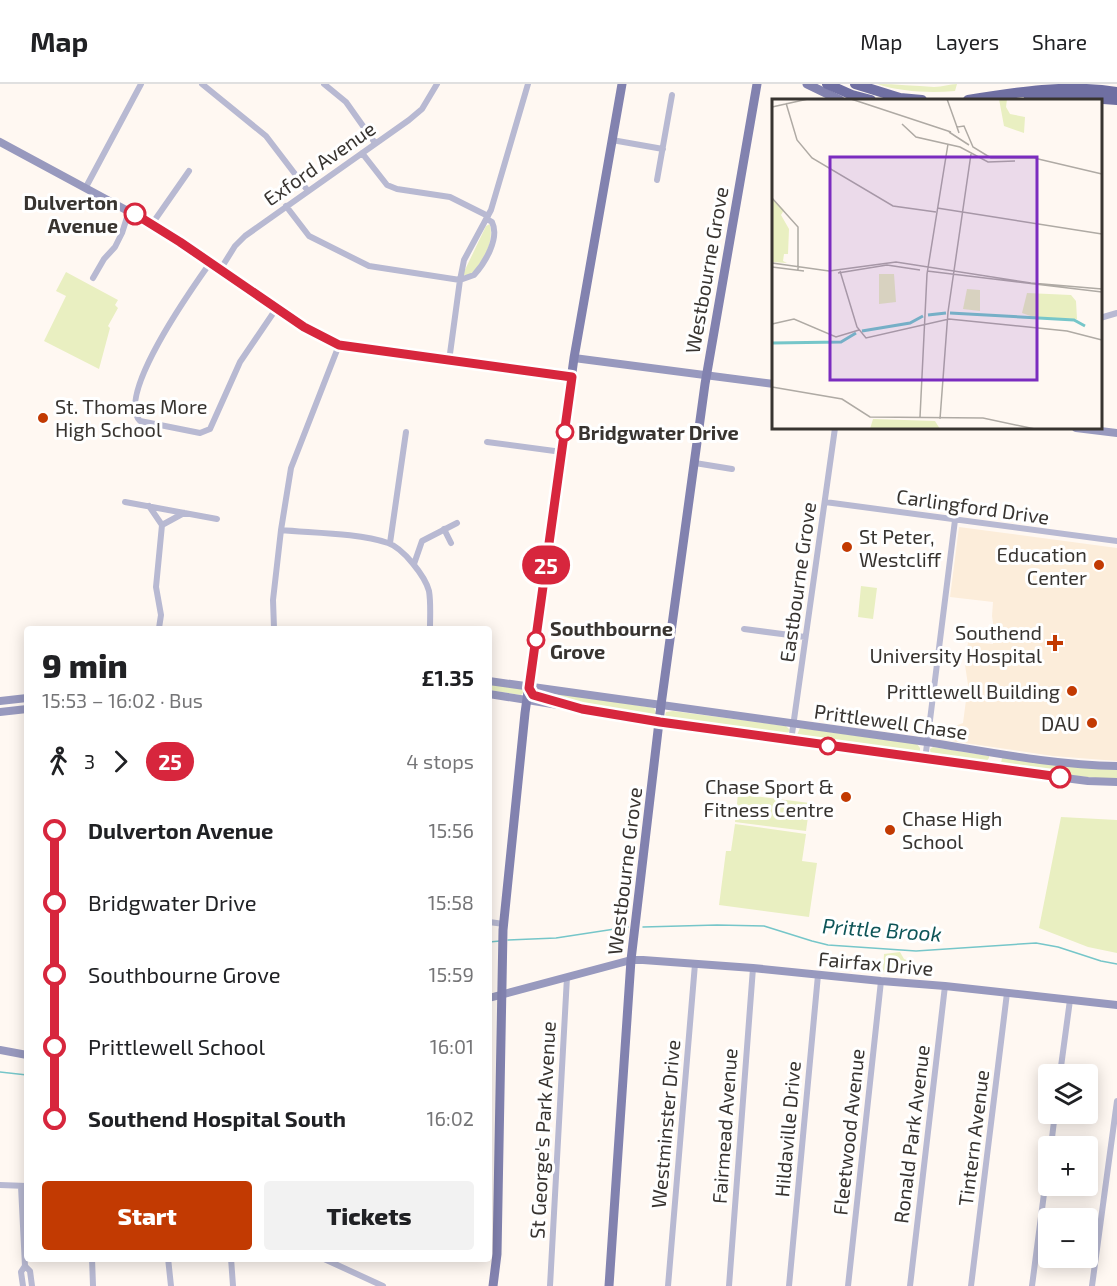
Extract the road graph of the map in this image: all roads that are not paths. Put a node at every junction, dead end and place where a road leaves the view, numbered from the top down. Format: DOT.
graph roads {
  1 [pos="141,84"];
  2 [pos="202,84"];
  3 [pos="324,84"];
  4 [pos="437,84"];
  5 [pos="528,84"];
  6 [pos="622,84"];
  7 [pos="757,84"];
  8 [pos="807,84"];
  9 [pos="827,84"];
  10 [pos="855,84"];
  11 [pos="1014,89"];
  12 [pos="1110,89"];
  13 [pos="1074,92"];
  14 [pos="672,95"];
  15 [pos="838,99"];
  16 [pos="867,99"];
  17 [pos="911,99"];
  18 [pos="972,99"];
  19 [pos="1034,99"];
  20 [pos="1117,100"];
  21 [pos="612,140"];
  22 [pos="0,141"];
  23 [pos="375,143"];
  24 [pos="663,149"];
  25 [pos="362,153"];
  26 [pos="189,171"];
  27 [pos="657,180"];
  28 [pos="86,187"];
  29 [pos="308,191"];
  30 [pos="286,206"];
  31 [pos="129,211"];
  32 [pos="488,218"];
  33 [pos="152,224"];
  34 [pos="210,263"];
  35 [pos="220,270"];
  36 [pos="93,278"];
  37 [pos="460,279"];
  38 [pos="276,309"];
  39 [pos="1117,313"];
  40 [pos="1102,318"];
  41 [pos="339,345"];
  42 [pos="574,358"];
  43 [pos="449,361"];
  44 [pos="707,376"];
  45 [pos="572,377"];
  46 [pos="772,384"];
  47 [pos="835,429"];
  48 [pos="1084,429"];
  49 [pos="406,432"];
  50 [pos="1117,433"];
  51 [pos="487,442"];
  52 [pos="562,452"];
  53 [pos="694,463"];
  54 [pos="732,468"];
  55 [pos="124,502"];
  56 [pos="825,502"];
  57 [pos="149,506"];
  58 [pos="184,513"];
  59 [pos="217,519"];
  60 [pos="955,520"];
  61 [pos="457,523"];
  62 [pos="162,525"];
  63 [pos="444,529"];
  64 [pos="281,530"];
  65 [pos="1117,541"];
  66 [pos="390,543"];
  67 [pos="451,543"];
  68 [pos="414,564"];
  69 [pos="159,626"];
  70 [pos="274,626"];
  71 [pos="430,626"];
  72 [pos="744,629"];
  73 [pos="805,637"];
  74 [pos="492,681"];
  75 [pos="529,687"];
  76 [pos="492,694"];
  77 [pos="24,698"];
  78 [pos="616,698"];
  79 [pos="527,699"];
  80 [pos="0,701"];
  81 [pos="661,705"];
  82 [pos="24,709"];
  83 [pos="582,709"];
  84 [pos="0,712"];
  85 [pos="660,719"];
  86 [pos="794,724"];
  87 [pos="791,741"];
  88 [pos="927,742"];
  89 [pos="996,753"];
  90 [pos="925,759"];
  91 [pos="995,764"];
  92 [pos="1117,766"];
  93 [pos="982,767"];
  94 [pos="1037,775"];
  95 [pos="1117,782"];
  96 [pos="492,922"];
  97 [pos="504,924"];
  98 [pos="631,960"];
  99 [pos="695,964"];
  100 [pos="753,968"];
  101 [pos="818,975"];
  102 [pos="567,977"];
  103 [pos="881,981"];
  104 [pos="945,986"];
  105 [pos="1007,993"];
  106 [pos="501,994"];
  107 [pos="492,997"];
  108 [pos="1070,1000"];
  109 [pos="1117,1005"];
  110 [pos="0,1050"];
  111 [pos="24,1054"];
  112 [pos="1061,1064"];
  113 [pos="1117,1101"];
  114 [pos="0,1185"];
  115 [pos="24,1186"];
  116 [pos="1044,1196"];
  117 [pos="493,1253"];
  118 [pos="25,1262"];
  119 [pos="92,1262"];
  120 [pos="168,1262"];
  121 [pos="231,1262"];
  122 [pos="331,1262"];
  123 [pos="25,1266"];
  124 [pos="23,1286"];
  125 [pos="32,1286"];
  126 [pos="93,1286"];
  127 [pos="171,1286"];
  128 [pos="233,1286"];
  129 [pos="382,1286"];
  130 [pos="493,1286"];
  131 [pos="550,1286"];
  132 [pos="609,1286"];
  133 [pos="668,1286"];
  134 [pos="729,1286"];
  135 [pos="789,1286"];
  136 [pos="848,1286"];
  137 [pos="910,1286"];
  138 [pos="971,1286"];
  139 [pos="1032,1286"];
  140 [pos="1092,1286"];
  1 -- 28 [label="street"];
  2 -- 29 [label="street"];
  3 -- 23 [label="street"];
  4 -- 23 [label="street, Exford Avenue"];
  5 -- 32 [label="street"];
  6 -- 21 [label="main road"];
  7 -- 44 [label="main road, Westbourne Grove"];
  8 -- 15 [label="main road"];
  9 -- 16 [label="highway"];
  10 -- 17 [label="highway"];
  11 -- 13 [label="highway"];
  11 -- 18 [label="highway"];
  12 -- 13 [label="highway"];
  13 -- 19 [label="highway"];
  13 -- 20 [label="highway"];
  14 -- 24 [label="street"];
  21 -- 24 [label="street"];
  21 -- 42 [label="main road"];
  22 -- 28 [label="street"];
  23 -- 25 [label="street, Exford Avenue"];
  24 -- 27 [label="street"];
  25 -- 29 [label="street, Exford Avenue"];
  25 -- 32 [label="street"];
  26 -- 33 [label="street"];
  28 -- 31 [label="street"];
  29 -- 30 [label="street, Exford Avenue"];
  30 -- 35 [label="street, Exford Avenue"];
  30 -- 37 [label="street"];
  31 -- 33 [label="street"];
  31 -- 36 [label="street"];
  32 -- 37 [label="street"];
  32 -- 37 [label="street"];
  33 -- 34 [label="street"];
  34 -- 35 [label="street"];
  34 -- 38 [label="street"];
  35 -- 38 [label="street"];
  37 -- 43 [label="street"];
  38 -- 41 [label="street"];
  39 -- 40 [label="street"];
  41 -- 43 [label="street"];
  41 -- 64 [label="street"];
  42 -- 44 [label="street"];
  42 -- 45 [label="main road"];
  43 -- 45 [label="street"];
  44 -- 46 [label="street"];
  44 -- 53 [label="main road, Westbourne Grove"];
  45 -- 52 [label="main road"];
  47 -- 56 [label="street, Eastbourne Grove"];
  48 -- 50 [label="street"];
  49 -- 66 [label="street"];
  51 -- 52 [label="street"];
  52 -- 75 [label="main road"];
  53 -- 54 [label="street"];
  53 -- 81 [label="main road, Westbourne Grove"];
  55 -- 57 [label="street"];
  56 -- 60 [label="street, Carlingford Drive"];
  56 -- 73 [label="street, Eastbourne Grove"];
  57 -- 58 [label="street"];
  57 -- 62 [label="street"];
  58 -- 59 [label="street"];
  58 -- 62 [label="street"];
  60 -- 65 [label="street, Carlingford Drive"];
  60 -- 88 [label="street"];
  61 -- 63 [label="street"];
  62 -- 69 [label="street"];
  63 -- 67 [label="street"];
  63 -- 68 [label="street"];
  64 -- 66 [label="street"];
  64 -- 70 [label="street"];
  66 -- 68 [label="street"];
  68 -- 71 [label="street"];
  72 -- 73 [label="street"];
  73 -- 86 [label="street, Eastbourne Grove"];
  74 -- 75 [label="street"];
  75 -- 78 [label="street"];
  75 -- 79 [label="main road"];
  75 -- 83 [label="street"];
  76 -- 79 [label="street"];
  77 -- 80 [label="street"];
  78 -- 81 [label="street, Prittlewell Chase"];
  78 -- 85 [label="street"];
  79 -- 83 [label="street"];
  79 -- 97 [label="main road"];
  81 -- 85 [label="main road, Westbourne Grove"];
  81 -- 86 [label="street, Prittlewell Chase"];
  82 -- 84 [label="street"];
  83 -- 85 [label="street, Prittlewell Chase"];
  85 -- 87 [label="street, Prittlewell Chase"];
  85 -- 98 [label="main road, Westbourne Grove"];
  86 -- 87 [label="street, Eastbourne Grove"];
  86 -- 88 [label="street, Prittlewell Chase"];
  87 -- 90 [label="street, Prittlewell Chase"];
  88 -- 89 [label="street, Prittlewell Chase"];
  88 -- 90 [label="street"];
  89 -- 91 [label="street"];
  89 -- 92 [label="street, Prittlewell Chase"];
  90 -- 93 [label="street, Prittlewell Chase"];
  91 -- 93 [label="street"];
  91 -- 94 [label="street"];
  93 -- 94 [label="street, Prittlewell Chase"];
  94 -- 95 [label="street, Prittlewell Chase"];
  96 -- 97 [label="street"];
  97 -- 106 [label="main road"];
  98 -- 99 [label="street, Fairfax Drive"];
  98 -- 102 [label="street, Fairfax Drive"];
  98 -- 132 [label="main road, Westbourne Grove"];
  99 -- 100 [label="street, Fairfax Drive"];
  99 -- 133 [label="street, Westminster Drive"];
  100 -- 101 [label="street, Fairfax Drive"];
  100 -- 134 [label="street, Fairmead Avenue"];
  101 -- 103 [label="street, Fairfax Drive"];
  101 -- 135 [label="street, Hildaville Drive"];
  102 -- 106 [label="street, Fairfax Drive"];
  102 -- 131 [label="street, St George's Park Avenue"];
  103 -- 104 [label="street, Fairfax Drive"];
  103 -- 136 [label="street, Fleetwood Avenue"];
  104 -- 105 [label="street, Fairfax Drive"];
  104 -- 137 [label="street, Ronald Park Avenue"];
  105 -- 108 [label="street, Fairfax Drive"];
  105 -- 138 [label="street, Tintern Avenue"];
  106 -- 107 [label="street, Fairfax Drive"];
  106 -- 117 [label="main road"];
  108 -- 109 [label="street, Fairfax Drive"];
  108 -- 112 [label="street"];
  110 -- 111 [label="street"];
  113 -- 140 [label="street"];
  114 -- 115 [label="street"];
  116 -- 139 [label="street"];
  117 -- 130 [label="main road"];
  118 -- 123 [label="street"];
  119 -- 126 [label="street"];
  120 -- 127 [label="street"];
  121 -- 128 [label="street"];
  122 -- 129 [label="street"];
  123 -- 124 [label="street"];
  123 -- 125 [label="street"];
}
